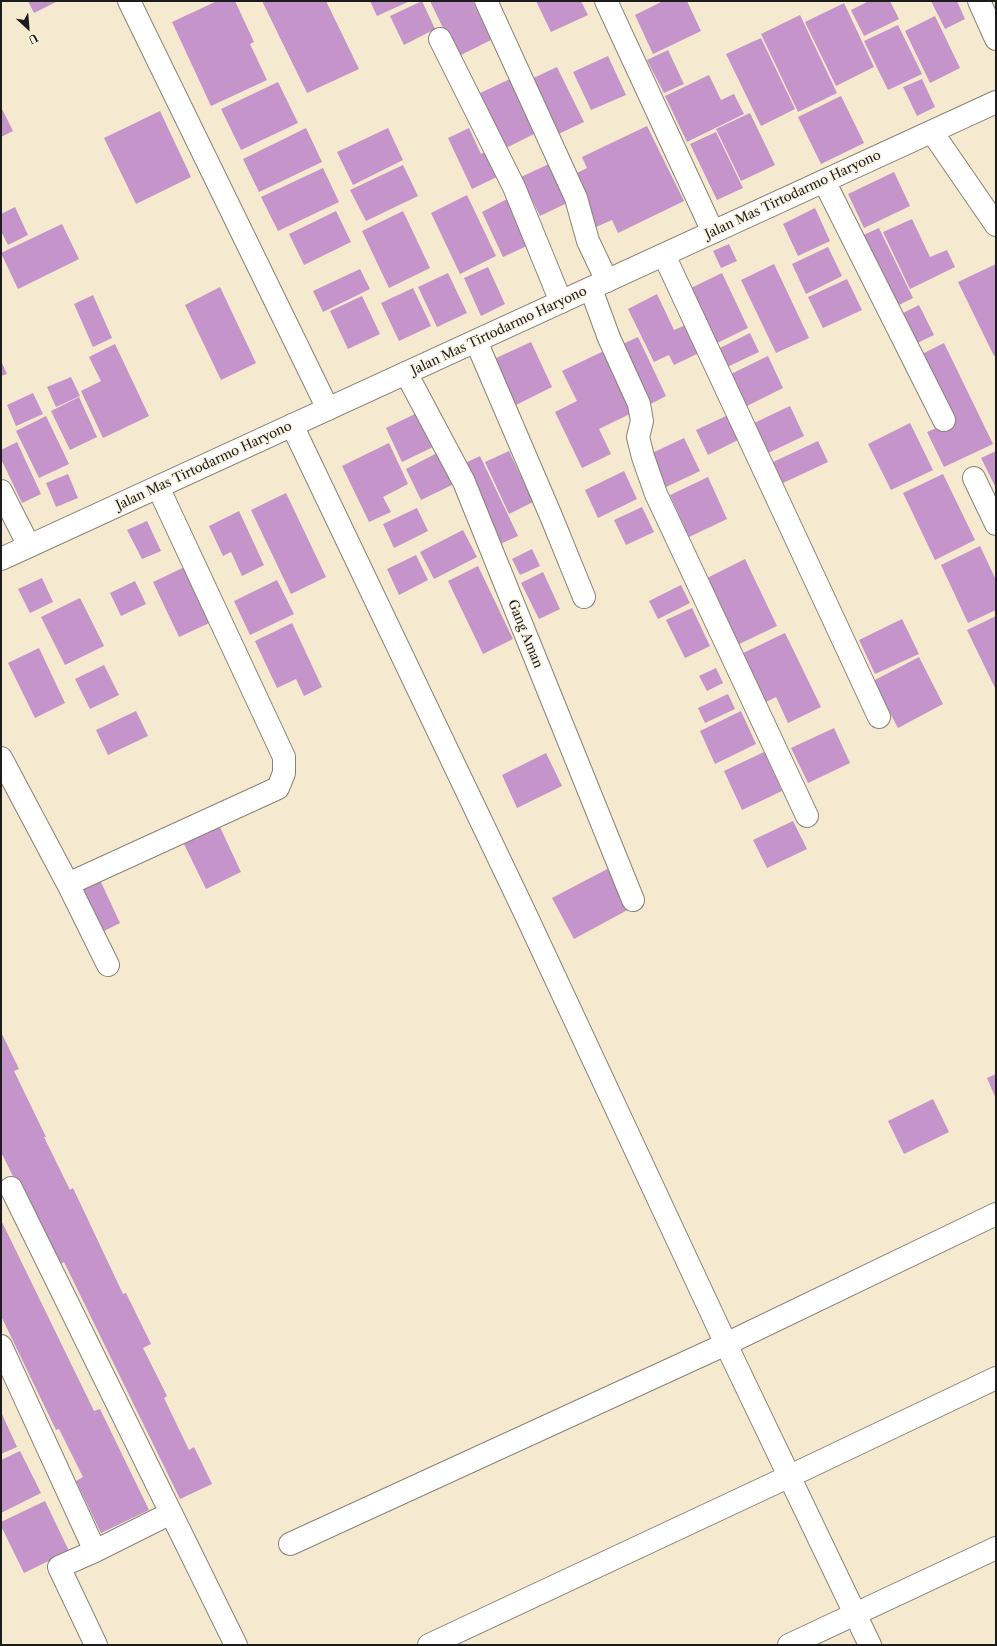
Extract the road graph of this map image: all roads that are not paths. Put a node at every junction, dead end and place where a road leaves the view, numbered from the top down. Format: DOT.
graph roads {
  1 [pos="129,1"];
  2 [pos="486,1"];
  3 [pos="606,1"];
  4 [pos="979,1"];
  5 [pos="440,39"];
  6 [pos="996,39"];
  7 [pos="996,102"];
  8 [pos="932,132"];
  9 [pos="824,181"];
  10 [pos="996,225"];
  11 [pos="713,232"];
  12 [pos="664,255"];
  13 [pos="599,285"];
  14 [pos="561,302"];
  15 [pos="476,341"];
  16 [pos="406,373"];
  17 [pos="328,409"];
  18 [pos="944,420"];
  19 [pos="292,425"];
  20 [pos="974,478"];
  21 [pos="158,487"];
  22 [pos="1,491"];
  23 [pos="996,524"];
  24 [pos="29,546"];
  25 [pos="1,559"];
  26 [pos="584,597"];
  27 [pos="878,717"];
  28 [pos="1,758"];
  29 [pos="807,816"];
  30 [pos="68,884"];
  31 [pos="633,900"];
  32 [pos="108,965"];
  33 [pos="4,1185"];
  34 [pos="996,1214"];
  35 [pos="726,1344"];
  36 [pos="1,1346"];
  37 [pos="996,1378"];
  38 [pos="790,1476"];
  39 [pos="171,1513"];
  40 [pos="290,1544"];
  41 [pos="996,1548"];
  42 [pos="95,1550"];
  43 [pos="855,1614"];
  44 [pos="96,1645"];
  45 [pos="236,1645"];
  46 [pos="429,1645"];
  47 [pos="789,1645"];
  48 [pos="870,1645"];
  1 -- 17 [label="street"];
  2 -- 13 [label="street"];
  3 -- 11 [label="street"];
  4 -- 6 [label="street"];
  5 -- 14 [label="street"];
  7 -- 8 [label="street, Jalan Mas Tirtodarmo Haryono"];
  8 -- 9 [label="street, Jalan Mas Tirtodarmo Haryono"];
  8 -- 10 [label="street"];
  9 -- 11 [label="street, Jalan Mas Tirtodarmo Haryono"];
  9 -- 18 [label="street"];
  11 -- 12 [label="street, Jalan Mas Tirtodarmo Haryono"];
  12 -- 13 [label="street, Jalan Mas Tirtodarmo Haryono"];
  12 -- 27 [label="street"];
  13 -- 14 [label="street, Jalan Mas Tirtodarmo Haryono"];
  13 -- 29 [label="street"];
  14 -- 15 [label="street, Jalan Mas Tirtodarmo Haryono"];
  15 -- 16 [label="street, Jalan Mas Tirtodarmo Haryono"];
  15 -- 26 [label="street"];
  16 -- 17 [label="street, Jalan Mas Tirtodarmo Haryono"];
  16 -- 31 [label="street, Gang Aman"];
  17 -- 19 [label="street, Jalan Mas Tirtodarmo Haryono"];
  19 -- 21 [label="street, Jalan Mas Tirtodarmo Haryono"];
  19 -- 35 [label="street"];
  20 -- 23 [label="street"];
  21 -- 24 [label="street, Jalan Mas Tirtodarmo Haryono"];
  21 -- 30 [label="street"];
  22 -- 24 [label="street"];
  24 -- 25 [label="street, Jalan Mas Tirtodarmo Haryono"];
  28 -- 30 [label="street"];
  30 -- 32 [label="street"];
  33 -- 39 [label="street"];
  34 -- 35 [label="street"];
  35 -- 38 [label="street"];
  35 -- 40 [label="street"];
  36 -- 42 [label="street"];
  37 -- 38 [label="street"];
  38 -- 43 [label="street"];
  38 -- 46 [label="street"];
  39 -- 42 [label="street"];
  39 -- 45 [label="street"];
  41 -- 43 [label="street"];
  42 -- 44 [label="street"];
  43 -- 47 [label="street"];
  43 -- 48 [label="street"];
}
